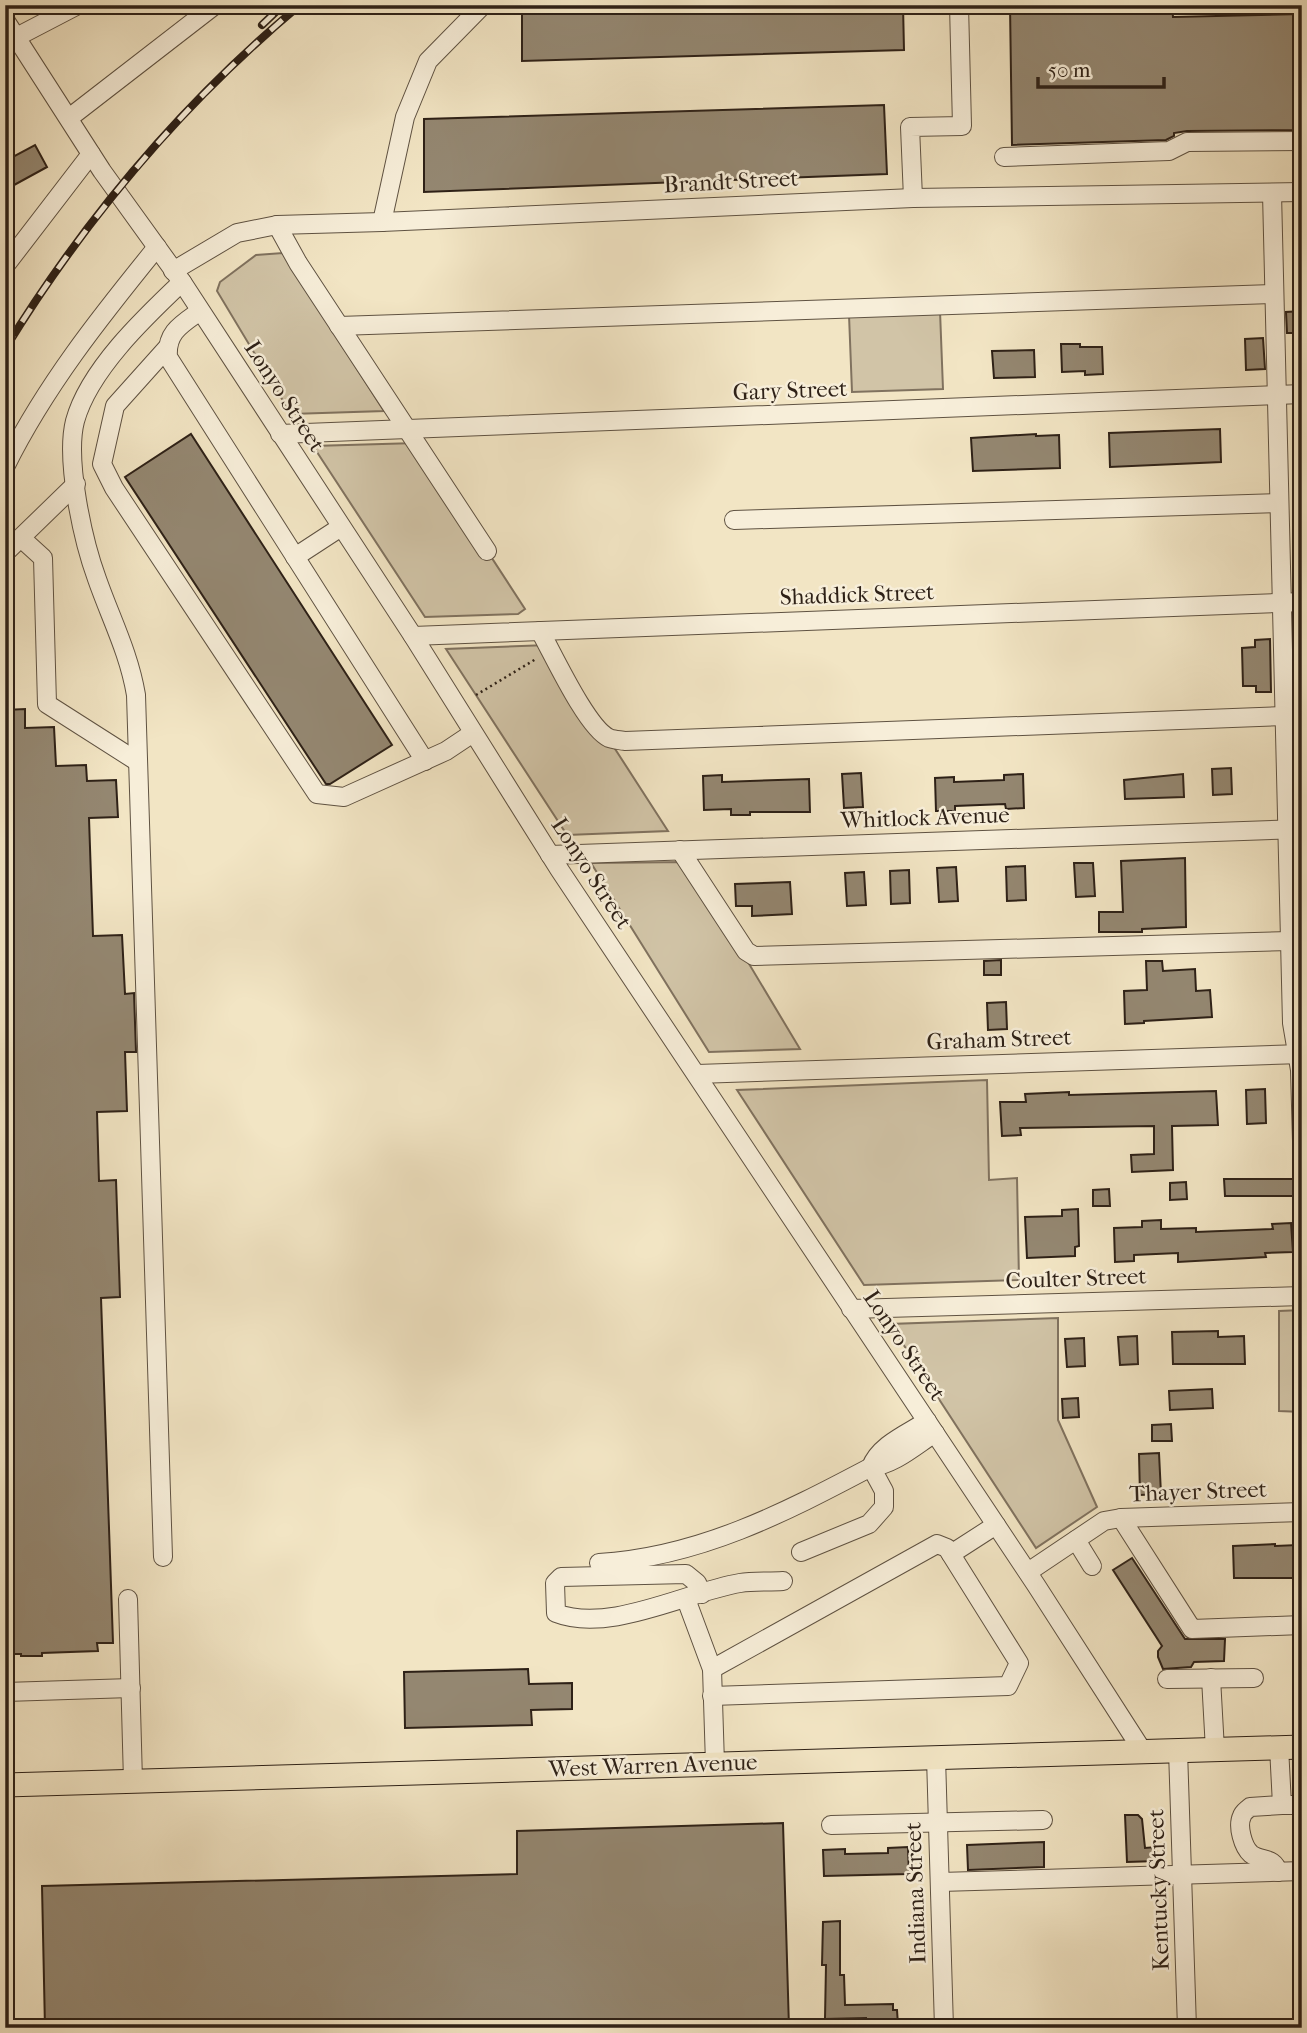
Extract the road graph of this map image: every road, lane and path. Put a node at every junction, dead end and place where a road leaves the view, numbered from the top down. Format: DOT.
graph roads {
  1 [pos="78,5"];
  2 [pos="215,5"];
  3 [pos="484,5"];
  4 [pos="958,5"];
  5 [pos="5,20"];
  6 [pos="11,40"];
  7 [pos="69,118"];
  8 [pos="1302,141"];
  9 [pos="91,154"];
  10 [pos="1004,157"];
  11 [pos="1302,192"];
  12 [pos="1272,193"];
  13 [pos="913,198"];
  14 [pos="383,222"];
  15 [pos="277,225"];
  16 [pos="157,247"];
  17 [pos="5,266"];
  18 [pos="177,276"];
  19 [pos="1274,294"];
  20 [pos="200,311"];
  21 [pos="339,326"];
  22 [pos="83,340"];
  23 [pos="167,348"];
  24 [pos="109,359"];
  25 [pos="1302,394"];
  26 [pos="1276,395"];
  27 [pos="407,429"];
  28 [pos="280,434"];
  29 [pos="5,467"];
  30 [pos="76,484"];
  31 [pos="1279,503"];
  32 [pos="734,520"];
  33 [pos="341,527"];
  34 [pos="21,538"];
  35 [pos="5,551"];
  36 [pos="487,551"];
  37 [pos="295,557"];
  38 [pos="1282,602"];
  39 [pos="1302,602"];
  40 [pos="540,631"];
  41 [pos="413,636"];
  42 [pos="551,651"];
  43 [pos="476,695"];
  44 [pos="1285,716"];
  45 [pos="473,733"];
  46 [pos="425,761"];
  47 [pos="138,762"];
  48 [pos="1295,829"];
  49 [pos="680,850"];
  50 [pos="550,855"];
  51 [pos="1290,941"];
  52 [pos="1299,1054"];
  53 [pos="697,1074"];
  54 [pos="1302,1141"];
  55 [pos="1302,1296"];
  56 [pos="851,1309"];
  57 [pos="931,1427"];
  58 [pos="871,1467"];
  59 [pos="1302,1512"];
  60 [pos="1121,1518"];
  61 [pos="996,1525"];
  62 [pos="1076,1540"];
  63 [pos="802,1552"];
  64 [pos="951,1554"];
  65 [pos="163,1557"];
  66 [pos="599,1563"];
  67 [pos="1092,1566"];
  68 [pos="1028,1572"];
  69 [pos="783,1581"];
  70 [pos="694,1597"];
  71 [pos="128,1599"];
  72 [pos="1302,1625"];
  73 [pos="712,1669"];
  74 [pos="1211,1678"];
  75 [pos="1254,1678"];
  76 [pos="1167,1679"];
  77 [pos="131,1688"];
  78 [pos="5,1692"];
  79 [pos="712,1696"];
  80 [pos="1291,1747"];
  81 [pos="1215,1750"];
  82 [pos="1142,1751"];
  83 [pos="1178,1751"];
  84 [pos="936,1757"];
  85 [pos="715,1764"];
  86 [pos="133,1782"];
  87 [pos="5,1786"];
  88 [pos="1282,1805"];
  89 [pos="1302,1805"];
  90 [pos="1043,1820"];
  91 [pos="938,1823"];
  92 [pos="831,1825"];
  93 [pos="1302,1871"];
  94 [pos="1278,1872"];
  95 [pos="1182,1874"];
  96 [pos="940,1882"];
  97 [pos="944,2028"];
  98 [pos="1187,2028"];
  1 -- 6 [label="street"];
  2 -- 7 [label="street"];
  3 -- 14 [label="street"];
  4 -- 13 [label="street"];
  5 -- 6 [label="street, Lonyo Street"];
  6 -- 7 [label="street, Lonyo Street"];
  7 -- 9 [label="street, Lonyo Street"];
  8 -- 10 [label="street"];
  9 -- 16 [label="street, Lonyo Street"];
  9 -- 17 [label="street"];
  11 -- 12 [label="street, Brandt Street"];
  12 -- 13 [label="street, Brandt Street"];
  12 -- 19 [label="street"];
  13 -- 14 [label="street, Brandt Street"];
  14 -- 15 [label="street, Brandt Street"];
  15 -- 18 [label="street, Brandt Street"];
  15 -- 21 [label="street"];
  16 -- 18 [label="street, Lonyo Street"];
  16 -- 22 [label="street"];
  18 -- 20 [label="street, Lonyo Street"];
  18 -- 24 [label="street, Brandt Street"];
  19 -- 21 [label="street"];
  19 -- 26 [label="street"];
  20 -- 23 [label="street"];
  20 -- 28 [label="street, Lonyo Street"];
  21 -- 27 [label="street"];
  22 -- 24 [label="street"];
  22 -- 29 [label="street"];
  23 -- 37 [label="street"];
  23 -- 46 [label="street"];
  24 -- 30 [label="street, Brandt Street"];
  25 -- 26 [label="street, Gary Street"];
  26 -- 27 [label="street, Gary Street"];
  26 -- 31 [label="street"];
  27 -- 28 [label="street, Gary Street"];
  27 -- 36 [label="street"];
  28 -- 33 [label="street, Lonyo Street"];
  30 -- 34 [label="street"];
  30 -- 47 [label="street, Brandt Street"];
  31 -- 32 [label="street"];
  31 -- 38 [label="street"];
  33 -- 37 [label="street"];
  33 -- 41 [label="street, Lonyo Street"];
  34 -- 35 [label="street"];
  34 -- 47 [label="street"];
  37 -- 46 [label="street"];
  38 -- 39 [label="street, Shaddick Street"];
  38 -- 40 [label="street, Shaddick Street"];
  38 -- 44 [label="street"];
  40 -- 41 [label="street, Shaddick Street"];
  40 -- 42 [label="street"];
  41 -- 45 [label="street, Lonyo Street"];
  42 -- 43 [label="path"];
  42 -- 44 [label="street"];
  44 -- 48 [label="street"];
  45 -- 46 [label="street"];
  45 -- 50 [label="street, Lonyo Street"];
  47 -- 65 [label="street, Brandt Street"];
  48 -- 49 [label="street, Whitlock Avenue"];
  48 -- 51 [label="street"];
  49 -- 50 [label="street, Whitlock Avenue"];
  49 -- 51 [label="street"];
  50 -- 53 [label="street, Lonyo Street"];
  51 -- 52 [label="street"];
  52 -- 53 [label="street, Graham Street"];
  52 -- 54 [label="street"];
  53 -- 56 [label="street, Lonyo Street"];
  55 -- 56 [label="street, Coulter Street"];
  56 -- 57 [label="street, Lonyo Street"];
  57 -- 58 [label="street"];
  57 -- 61 [label="street, Lonyo Street"];
  58 -- 63 [label="street"];
  58 -- 66 [label="street"];
  59 -- 60 [label="street, Thayer Street"];
  60 -- 62 [label="street, Thayer Street"];
  60 -- 72 [label="street"];
  61 -- 64 [label="street"];
  61 -- 68 [label="street, Lonyo Street"];
  62 -- 67 [label="street"];
  62 -- 68 [label="street, Thayer Street"];
  64 -- 73 [label="street"];
  64 -- 79 [label="street"];
  68 -- 82 [label="street, Lonyo Street"];
  69 -- 70 [label="street"];
  70 -- 70 [label="street"];
  70 -- 73 [label="street"];
  71 -- 77 [label="street"];
  73 -- 79 [label="street"];
  74 -- 75 [label="street"];
  74 -- 76 [label="street"];
  74 -- 81 [label="street"];
  77 -- 78 [label="street"];
  77 -- 86 [label="street"];
  79 -- 85 [label="street"];
  80 -- 81 [label="main road, West Warren Avenue"];
  80 -- 88 [label="street"];
  81 -- 83 [label="main road, West Warren Avenue"];
  82 -- 83 [label="main road, West Warren Avenue"];
  82 -- 84 [label="main road, West Warren Avenue"];
  83 -- 95 [label="street, Kentucky Street"];
  84 -- 85 [label="main road, West Warren Avenue"];
  84 -- 91 [label="street, Indiana Street"];
  85 -- 86 [label="main road, West Warren Avenue"];
  86 -- 87 [label="main road, West Warren Avenue"];
  88 -- 89 [label="street"];
  88 -- 94 [label="street"];
  90 -- 91 [label="street"];
  91 -- 92 [label="street"];
  91 -- 96 [label="street, Indiana Street"];
  93 -- 94 [label="street"];
  94 -- 95 [label="street"];
  95 -- 96 [label="street"];
  95 -- 98 [label="street, Kentucky Street"];
  96 -- 97 [label="street, Indiana Street"];
}
